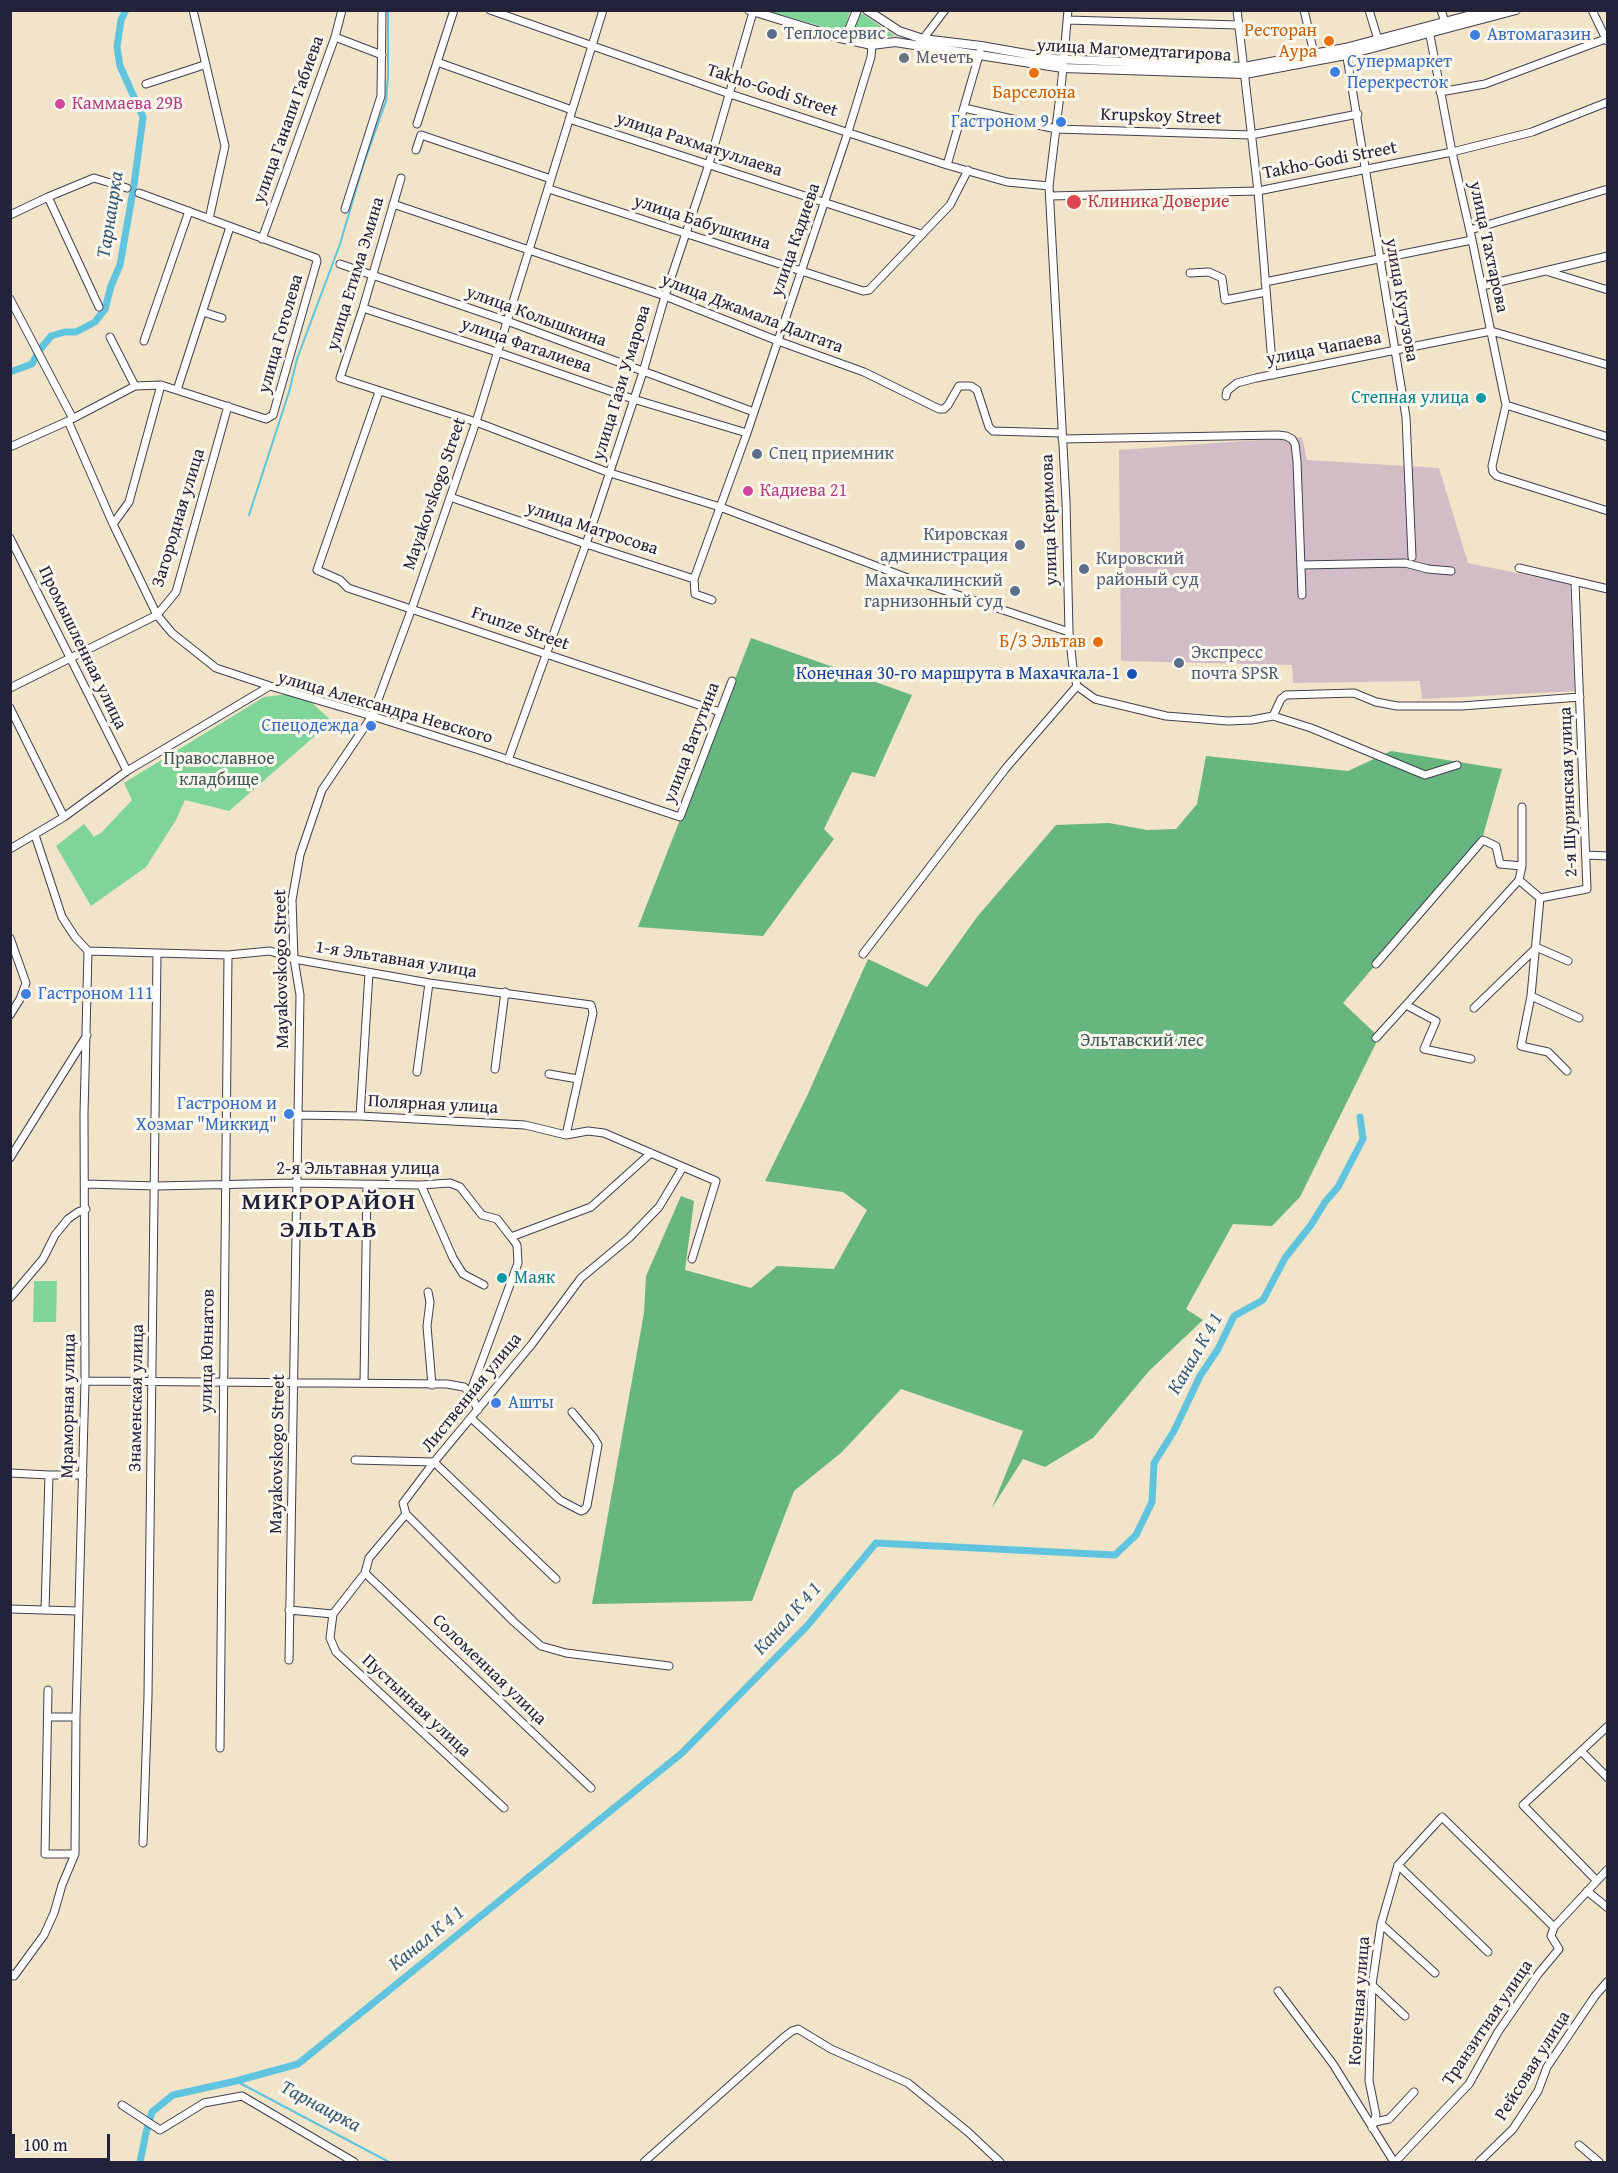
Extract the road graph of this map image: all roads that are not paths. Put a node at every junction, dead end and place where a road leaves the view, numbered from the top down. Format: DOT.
graph roads {
  1 [pos="193,10"];
  2 [pos="342,10"];
  3 [pos="382,10"];
  4 [pos="454,10"];
  5 [pos="490,10"];
  6 [pos="603,10"];
  7 [pos="857,10"];
  8 [pos="867,10"];
  9 [pos="945,10"];
  10 [pos="1068,10"];
  11 [pos="1237,10"];
  12 [pos="1304,10"];
  13 [pos="1369,10"];
  14 [pos="1441,10"];
  15 [pos="1490,10"];
  16 [pos="1592,10"];
  17 [pos="751,11"];
  18 [pos="1515,11"];
  19 [pos="1067,20"];
  20 [pos="1238,25"];
  21 [pos="1446,27"];
  22 [pos="1429,31"];
  23 [pos="335,38"];
  24 [pos="840,38"];
  25 [pos="923,39"];
  26 [pos="1607,40"];
  27 [pos="1379,43"];
  28 [pos="592,45"];
  29 [pos="872,45"];
  30 [pos="980,50"];
  31 [pos="1346,52"];
  32 [pos="382,55"];
  33 [pos="1315,57"];
  34 [pos="437,62"];
  35 [pos="1064,64"];
  36 [pos="204,66"];
  37 [pos="1245,71"];
  38 [pos="146,84"];
  39 [pos="1440,92"];
  40 [pos="730,93"];
  41 [pos="1608,102"];
  42 [pos="964,108"];
  43 [pos="572,110"];
  44 [pos="1358,114"];
  45 [pos="569,119"];
  46 [pos="417,124"];
  47 [pos="1056,129"];
  48 [pos="848,132"];
  49 [pos="1251,135"];
  50 [pos="416,150"];
  51 [pos="1452,152"];
  52 [pos="709,164"];
  53 [pos="946,165"];
  54 [pos="1364,169"];
  55 [pos="968,170"];
  56 [pos="401,178"];
  57 [pos="551,179"];
  58 [pos="1049,186"];
  59 [pos="127,188"];
  60 [pos="549,189"];
  61 [pos="1608,189"];
  62 [pos="1258,190"];
  63 [pos="139,193"];
  64 [pos="1050,196"];
  65 [pos="48,197"];
  66 [pos="825,202"];
  67 [pos="393,204"];
  68 [pos="345,210"];
  69 [pos="189,211"];
  70 [pos="10,215"];
  71 [pos="208,219"];
  72 [pos="230,227"];
  73 [pos="1470,230"];
  74 [pos="686,233"];
  75 [pos="921,234"];
  76 [pos="262,239"];
  77 [pos="1472,240"];
  78 [pos="530,250"];
  79 [pos="1608,256"];
  80 [pos="1378,258"];
  81 [pos="340,264"];
  82 [pos="1546,271"];
  83 [pos="801,272"];
  84 [pos="1190,273"];
  85 [pos="373,275"];
  86 [pos="1265,282"];
  87 [pos="1482,286"];
  88 [pos="1608,290"];
  89 [pos="1266,292"];
  90 [pos="664,296"];
  91 [pos="10,299"];
  92 [pos="99,307"];
  93 [pos="363,308"];
  94 [pos="203,312"];
  95 [pos="222,318"];
  96 [pos="507,321"];
  97 [pos="1491,331"];
  98 [pos="110,337"];
  99 [pos="144,341"];
  100 [pos="778,341"];
  101 [pos="1395,351"];
  102 [pos="497,352"];
  103 [pos="1608,365"];
  104 [pos="643,372"];
  105 [pos="1273,375"];
  106 [pos="161,385"];
  107 [pos="135,386"];
  108 [pos="177,390"];
  109 [pos="379,392"];
  110 [pos="1226,396"];
  111 [pos="633,399"];
  112 [pos="1506,405"];
  113 [pos="228,406"];
  114 [pos="754,412"];
  115 [pos="70,419"];
  116 [pos="476,422"];
  117 [pos="747,433"];
  118 [pos="1062,436"];
  119 [pos="1608,437"];
  120 [pos="10,447"];
  121 [pos="610,472"];
  122 [pos="450,497"];
  123 [pos="720,507"];
  124 [pos="1608,511"];
  125 [pos="113,524"];
  126 [pos="10,538"];
  127 [pos="586,544"];
  128 [pos="1412,558"];
  129 [pos="1301,565"];
  130 [pos="1519,568"];
  131 [pos="1451,572"];
  132 [pos="694,579"];
  133 [pos="1575,582"];
  134 [pos="1608,589"];
  135 [pos="1302,595"];
  136 [pos="712,600"];
  137 [pos="412,608"];
  138 [pos="157,615"];
  139 [pos="1069,632"];
  140 [pos="548,655"];
  141 [pos="70,658"];
  142 [pos="732,681"];
  143 [pos="270,686"];
  144 [pos="1077,686"];
  145 [pos="10,688"];
  146 [pos="1580,697"];
  147 [pos="10,708"];
  148 [pos="720,712"];
  149 [pos="372,716"];
  150 [pos="1273,716"];
  151 [pos="508,760"];
  152 [pos="1457,765"];
  153 [pos="127,771"];
  154 [pos="1522,807"];
  155 [pos="64,817"];
  156 [pos="680,817"];
  157 [pos="35,835"];
  158 [pos="10,849"];
  159 [pos="1586,855"];
  160 [pos="1608,856"];
  161 [pos="1522,866"];
  162 [pos="1519,880"];
  163 [pos="1540,898"];
  164 [pos="10,938"];
  165 [pos="1535,948"];
  166 [pos="88,951"];
  167 [pos="158,953"];
  168 [pos="863,954"];
  169 [pos="228,955"];
  170 [pos="294,959"];
  171 [pos="1568,961"];
  172 [pos="1376,964"];
  173 [pos="369,973"];
  174 [pos="429,983"];
  175 [pos="505,992"];
  176 [pos="1531,996"];
  177 [pos="1406,1005"];
  178 [pos="1474,1008"];
  179 [pos="10,1015"];
  180 [pos="1579,1018"];
  181 [pos="87,1035"];
  182 [pos="1376,1038"];
  183 [pos="1471,1059"];
  184 [pos="495,1068"];
  185 [pos="1567,1071"];
  186 [pos="417,1072"];
  187 [pos="549,1074"];
  188 [pos="578,1079"];
  189 [pos="297,1115"];
  190 [pos="360,1116"];
  191 [pos="566,1135"];
  192 [pos="651,1153"];
  193 [pos="10,1158"];
  194 [pos="683,1167"];
  195 [pos="296,1183"];
  196 [pos="86,1184"];
  197 [pos="225,1185"];
  198 [pos="367,1185"];
  199 [pos="422,1185"];
  200 [pos="156,1186"];
  201 [pos="86,1209"];
  202 [pos="511,1237"];
  203 [pos="692,1259"];
  204 [pos="484,1285"];
  205 [pos="428,1292"];
  206 [pos="10,1298"];
  207 [pos="85,1381"];
  208 [pos="152,1381"];
  209 [pos="295,1381"];
  210 [pos="222,1382"];
  211 [pos="364,1383"];
  212 [pos="432,1385"];
  213 [pos="470,1393"];
  214 [pos="478,1410"];
  215 [pos="572,1412"];
  216 [pos="471,1418"];
  217 [pos="355,1460"];
  218 [pos="434,1462"];
  219 [pos="10,1473"];
  220 [pos="49,1475"];
  221 [pos="83,1475"];
  222 [pos="406,1514"];
  223 [pos="365,1573"];
  224 [pos="556,1579"];
  225 [pos="10,1609"];
  226 [pos="45,1610"];
  227 [pos="289,1610"];
  228 [pos="78,1611"];
  229 [pos="333,1614"];
  230 [pos="289,1660"];
  231 [pos="669,1665"];
  232 [pos="48,1690"];
  233 [pos="48,1717"];
  234 [pos="76,1717"];
  235 [pos="1608,1726"];
  236 [pos="220,1748"];
  237 [pos="1581,1751"];
  238 [pos="1608,1778"];
  239 [pos="591,1788"];
  240 [pos="504,1808"];
  241 [pos="143,1843"];
  242 [pos="75,1854"];
  243 [pos="1398,1865"];
  244 [pos="1608,1869"];
  245 [pos="1597,1881"];
  246 [pos="1587,1891"];
  247 [pos="1608,1908"];
  248 [pos="1381,1924"];
  249 [pos="1554,1927"];
  250 [pos="1488,1952"];
  251 [pos="1435,1973"];
  252 [pos="12,1974"];
  253 [pos="1608,1981"];
  254 [pos="1372,1985"];
  255 [pos="1278,1991"];
  256 [pos="1405,2016"];
  257 [pos="1414,2092"];
  258 [pos="122,2105"];
  259 [pos="1374,2125"];
  260 [pos="1579,2145"];
  261 [pos="354,2163"];
  262 [pos="644,2163"];
  263 [pos="1000,2163"];
  264 [pos="1394,2163"];
  265 [pos="1479,2163"];
  266 [pos="1599,2163"];
  1 -- 36 [label="street"];
  2 -- 23 [label="street, улица Ганапи Габиева"];
  3 -- 32 [label="street"];
  4 -- 34 [label="street"];
  5 -- 28 [label="street, Takho-Godi Street"];
  6 -- 28 [label="street, Mayakovskogo Street"];
  7 -- 24 [label="main road"];
  8 -- 25 [label="main road, улица Магомедтагирова"];
  9 -- 25 [label="street"];
  10 -- 19 [label="street, улица Керимова"];
  11 -- 20 [label="street"];
  12 -- 33 [label="street"];
  13 -- 27 [label="street"];
  14 -- 21 [label="street"];
  15 -- 21 [label="main road, улица Магомедтагирова"];
  16 -- 26 [label="street"];
  17 -- 24 [label="main road, улица Магомедтагирова"];
  17 -- 40 [label="street, улица Гази Умарова"];
  18 -- 21 [label="main road, улица Магомедтагирова"];
  19 -- 20 [label="street"];
  19 -- 35 [label="street, улица Керимова"];
  20 -- 37 [label="street"];
  21 -- 22 [label="main road, улица Магомедтагирова"];
  22 -- 27 [label="main road, улица Магомедтагирова"];
  22 -- 39 [label="street, улица Тахтарова"];
  23 -- 32 [label="street"];
  23 -- 76 [label="street, улица Ганапи Габиева"];
  24 -- 29 [label="main road, улица Магомедтагирова"];
  25 -- 30 [label="main road, улица Магомедтагирова"];
  26 -- 39 [label="street"];
  27 -- 31 [label="main road, улица Магомедтагирова"];
  28 -- 40 [label="street, Takho-Godi Street"];
  28 -- 43 [label="street, Mayakovskogo Street"];
  29 -- 30 [label="main road, улица Магомедтагирова"];
  29 -- 48 [label="street, улица Кадиева"];
  30 -- 35 [label="main road, улица Магомедтагирова"];
  30 -- 42 [label="street"];
  31 -- 33 [label="main road, улица Магомедтагирова"];
  31 -- 44 [label="street, улица Кутузова"];
  32 -- 68 [label="street"];
  33 -- 37 [label="main road, улица Магомедтагирова"];
  34 -- 43 [label="street"];
  34 -- 46 [label="street"];
  35 -- 37 [label="main road, улица Магомедтагирова"];
  35 -- 47 [label="street, улица Керимова"];
  36 -- 38 [label="street"];
  36 -- 71 [label="street"];
  37 -- 49 [label="street"];
  39 -- 51 [label="street, улица Тахтарова"];
  40 -- 48 [label="street, Takho-Godi Street"];
  40 -- 52 [label="street, улица Гази Умарова"];
  41 -- 51 [label="street, Takho-Godi Street"];
  42 -- 47 [label="street, Krupskoy Street"];
  42 -- 53 [label="street"];
  43 -- 45 [label="street, Mayakovskogo Street"];
  44 -- 49 [label="street, Krupskoy Street"];
  44 -- 54 [label="street, улица Кутузова"];
  45 -- 52 [label="street, улица Рахматуллаева"];
  45 -- 57 [label="street, Mayakovskogo Street"];
  47 -- 49 [label="street, Krupskoy Street"];
  47 -- 58 [label="street, улица Керимова"];
  48 -- 53 [label="street, Takho-Godi Street"];
  48 -- 66 [label="street, улица Кадиева"];
  49 -- 62 [label="street"];
  50 -- 57 [label="street"];
  51 -- 54 [label="street, Takho-Godi Street"];
  51 -- 73 [label="street, улица Тахтарова"];
  52 -- 66 [label="street, улица Рахматуллаева"];
  52 -- 74 [label="street, улица Гази Умарова"];
  53 -- 55 [label="street, Takho-Godi Street"];
  54 -- 62 [label="street, Takho-Godi Street"];
  54 -- 80 [label="street, улица Кутузова"];
  55 -- 58 [label="street, Takho-Godi Street"];
  55 -- 75 [label="street, улица Бабушкина"];
  56 -- 67 [label="street, улица Етима Эмина"];
  57 -- 60 [label="street, Mayakovskogo Street"];
  58 -- 64 [label="street, улица Керимова"];
  59 -- 65 [label="street"];
  60 -- 74 [label="street, улица Бабушкина"];
  60 -- 78 [label="street, Mayakovskogo Street"];
  61 -- 73 [label="street"];
  62 -- 64 [label="street, Takho-Godi Street"];
  62 -- 86 [label="street"];
  63 -- 69 [label="street"];
  64 -- 118 [label="street, улица Керимова"];
  65 -- 70 [label="street"];
  65 -- 92 [label="street"];
  66 -- 75 [label="street, улица Рахматуллаева"];
  66 -- 83 [label="street, улица Кадиева"];
  67 -- 78 [label="street, улица Джамала Далгата"];
  67 -- 85 [label="street, улица Етима Эмина"];
  69 -- 71 [label="street"];
  69 -- 99 [label="street"];
  71 -- 72 [label="street"];
  72 -- 76 [label="street"];
  72 -- 94 [label="street"];
  73 -- 77 [label="street, улица Тахтарова"];
  74 -- 83 [label="street, улица Бабушкина"];
  74 -- 90 [label="street, улица Гази Умарова"];
  75 -- 83 [label="street, улица Бабушкина"];
  76 -- 113 [label="street, улица Гоголева"];
  77 -- 80 [label="street"];
  77 -- 87 [label="street, улица Тахтарова"];
  78 -- 90 [label="street, улица Джамала Далгата"];
  78 -- 96 [label="street, Mayakovskogo Street"];
  79 -- 82 [label="street"];
  80 -- 86 [label="street"];
  80 -- 101 [label="street, улица Кутузова"];
  81 -- 85 [label="street, улица Колышкина"];
  82 -- 87 [label="street"];
  82 -- 88 [label="street"];
  83 -- 100 [label="street, улица Кадиева"];
  84 -- 89 [label="street"];
  85 -- 93 [label="street, улица Етима Эмина"];
  85 -- 96 [label="street, улица Колышкина"];
  86 -- 89 [label="street"];
  87 -- 97 [label="street, улица Тахтарова"];
  89 -- 105 [label="street"];
  90 -- 100 [label="street, улица Джамала Далгата"];
  90 -- 104 [label="street, улица Гази Умарова"];
  91 -- 115 [label="street"];
  93 -- 102 [label="street, улица Фаталиева"];
  93 -- 109 [label="street, улица Етима Эмина"];
  94 -- 95 [label="street"];
  94 -- 108 [label="street"];
  96 -- 102 [label="street, Mayakovskogo Street"];
  96 -- 104 [label="street, улица Колышкина"];
  97 -- 101 [label="street, улица Чапаева"];
  97 -- 103 [label="street, улица Чапаева"];
  97 -- 112 [label="street, улица Тахтарова"];
  98 -- 107 [label="street"];
  100 -- 114 [label="street, улица Кадиева"];
  100 -- 118 [label="street, улица Джамала Далгата"];
  101 -- 105 [label="street, улица Чапаева"];
  101 -- 128 [label="street, улица Кутузова"];
  102 -- 111 [label="street, улица Фаталиева"];
  102 -- 116 [label="street, Mayakovskogo Street"];
  104 -- 111 [label="street, улица Гази Умарова"];
  104 -- 114 [label="street, улица Колышкина"];
  105 -- 110 [label="street, улица Чапаева"];
  106 -- 107 [label="street"];
  106 -- 108 [label="street"];
  106 -- 125 [label="street"];
  107 -- 115 [label="street"];
  108 -- 113 [label="street"];
  109 -- 116 [label="street"];
  109 -- 137 [label="street, Frunze Street"];
  111 -- 117 [label="street, улица Фаталиева"];
  111 -- 121 [label="street, улица Гази Умарова"];
  112 -- 119 [label="street"];
  112 -- 124 [label="street, улица Тахтарова"];
  113 -- 138 [label="street, Загородная улица"];
  114 -- 117 [label="street, улица Кадиева"];
  115 -- 120 [label="street"];
  115 -- 125 [label="street"];
  116 -- 121 [label="street"];
  116 -- 122 [label="street, Mayakovskogo Street"];
  117 -- 123 [label="street, улица Кадиева"];
  118 -- 129 [label="street"];
  118 -- 139 [label="street, улица Керимова"];
  121 -- 123 [label="street"];
  121 -- 127 [label="street, улица Гази Умарова"];
  122 -- 127 [label="street, улица Матросова"];
  122 -- 137 [label="street, Mayakovskogo Street"];
  123 -- 132 [label="street, улица Кадиева"];
  123 -- 139 [label="street"];
  125 -- 138 [label="street"];
  126 -- 141 [label="street, Промышленная улица"];
  127 -- 132 [label="street, улица Матросова"];
  127 -- 140 [label="street, улица Гази Умарова"];
  129 -- 131 [label="street"];
  129 -- 135 [label="street"];
  130 -- 133 [label="street"];
  132 -- 136 [label="street"];
  133 -- 134 [label="street"];
  133 -- 146 [label="street, 2-я Шуринская улица"];
  137 -- 140 [label="street, Frunze Street"];
  137 -- 149 [label="street, Mayakovskogo Street"];
  138 -- 141 [label="street, Загородная улица"];
  138 -- 143 [label="street"];
  139 -- 144 [label="street, улица Керимова"];
  140 -- 148 [label="street, Frunze Street"];
  140 -- 151 [label="street, улица Гази Умарова"];
  141 -- 145 [label="street, Загородная улица"];
  141 -- 153 [label="street, Промышленная улица"];
  142 -- 148 [label="street, улица Ватутина"];
  143 -- 149 [label="street, улица Александра Невского"];
  143 -- 153 [label="street, улица Александра Невского"];
  144 -- 150 [label="street"];
  144 -- 168 [label="street"];
  146 -- 150 [label="street"];
  146 -- 159 [label="street, 2-я Шуринская улица"];
  147 -- 155 [label="street"];
  148 -- 156 [label="street, улица Ватутина"];
  149 -- 151 [label="street, улица Александра Невского"];
  149 -- 170 [label="street, Mayakovskogo Street"];
  150 -- 152 [label="street"];
  151 -- 156 [label="street, улица Александра Невского"];
  153 -- 155 [label="street, улица Александра Невского"];
  154 -- 161 [label="street"];
  155 -- 157 [label="street, улица Александра Невского"];
  157 -- 158 [label="street, улица Александра Невского"];
  157 -- 166 [label="street"];
  159 -- 160 [label="street"];
  159 -- 163 [label="street, 2-я Шуринская улица"];
  161 -- 162 [label="street"];
  161 -- 172 [label="street"];
  162 -- 163 [label="street"];
  162 -- 177 [label="street"];
  163 -- 165 [label="street"];
  164 -- 179 [label="street"];
  165 -- 171 [label="street"];
  165 -- 176 [label="street"];
  165 -- 178 [label="street"];
  166 -- 167 [label="street, 1-я Эльтавная улица"];
  166 -- 181 [label="street, Мраморная улица"];
  167 -- 169 [label="street, 1-я Эльтавная улица"];
  167 -- 200 [label="street, Знаменская улица"];
  169 -- 170 [label="street, 1-я Эльтавная улица"];
  169 -- 197 [label="street, улица Юннатов"];
  170 -- 173 [label="street, 1-я Эльтавная улица"];
  170 -- 189 [label="street, Mayakovskogo Street"];
  173 -- 174 [label="street, 1-я Эльтавная улица"];
  173 -- 190 [label="street"];
  174 -- 175 [label="street, 1-я Эльтавная улица"];
  174 -- 186 [label="street"];
  175 -- 184 [label="street"];
  175 -- 188 [label="street, 1-я Эльтавная улица"];
  176 -- 180 [label="street"];
  176 -- 185 [label="street"];
  177 -- 182 [label="street"];
  177 -- 183 [label="street"];
  181 -- 193 [label="street"];
  181 -- 196 [label="street, Мраморная улица"];
  187 -- 188 [label="street"];
  188 -- 191 [label="street"];
  189 -- 190 [label="street, Полярная улица"];
  189 -- 195 [label="street, Mayakovskogo Street"];
  190 -- 191 [label="street, Полярная улица"];
  191 -- 192 [label="street, Полярная улица"];
  192 -- 194 [label="street, Полярная улица"];
  192 -- 202 [label="street"];
  194 -- 203 [label="street, Полярная улица"];
  194 -- 214 [label="street, Лиственная улица"];
  195 -- 197 [label="street, 2-я Эльтавная улица"];
  195 -- 198 [label="street, 2-я Эльтавная улица"];
  195 -- 209 [label="street, Mayakovskogo Street"];
  196 -- 200 [label="street, 2-я Эльтавная улица"];
  196 -- 201 [label="street, Мраморная улица"];
  197 -- 200 [label="street, 2-я Эльтавная улица"];
  197 -- 210 [label="street, улица Юннатов"];
  198 -- 199 [label="street, 2-я Эльтавная улица"];
  198 -- 211 [label="street"];
  199 -- 202 [label="street, 2-я Эльтавная улица"];
  199 -- 204 [label="street"];
  200 -- 208 [label="street, Знаменская улица"];
  201 -- 206 [label="street"];
  201 -- 207 [label="street, Мраморная улица"];
  202 -- 213 [label="street"];
  205 -- 212 [label="street"];
  207 -- 208 [label="street"];
  207 -- 221 [label="street, Мраморная улица"];
  208 -- 210 [label="street"];
  208 -- 241 [label="street, Знаменская улица"];
  209 -- 210 [label="street"];
  209 -- 211 [label="street"];
  209 -- 227 [label="street, Mayakovskogo Street"];
  210 -- 236 [label="street, улица Юннатов"];
  211 -- 212 [label="street"];
  212 -- 213 [label="street"];
  213 -- 214 [label="street"];
  214 -- 216 [label="street, Лиственная улица"];
  215 -- 216 [label="street"];
  216 -- 218 [label="street, Лиственная улица"];
  217 -- 218 [label="street"];
  218 -- 222 [label="street, Лиственная улица"];
  218 -- 224 [label="street"];
  219 -- 220 [label="street"];
  220 -- 221 [label="street"];
  220 -- 226 [label="street"];
  221 -- 228 [label="street, Мраморная улица"];
  222 -- 223 [label="street, Лиственная улица"];
  222 -- 231 [label="street"];
  223 -- 229 [label="street, Лиственная улица"];
  223 -- 239 [label="street, Соломенная улица"];
  225 -- 226 [label="street"];
  226 -- 228 [label="street"];
  227 -- 229 [label="street"];
  227 -- 230 [label="street, Mayakovskogo Street"];
  228 -- 234 [label="street, Мраморная улица"];
  229 -- 240 [label="street, Пустынная улица"];
  232 -- 233 [label="street"];
  233 -- 234 [label="street"];
  233 -- 242 [label="street"];
  234 -- 242 [label="street, Мраморная улица"];
  235 -- 237 [label="street"];
  237 -- 238 [label="street"];
  237 -- 245 [label="street"];
  242 -- 252 [label="street, Мраморная улица"];
  243 -- 248 [label="street, Конечная улица"];
  243 -- 249 [label="street, Конечная улица"];
  243 -- 250 [label="street"];
  244 -- 245 [label="street"];
  245 -- 246 [label="street"];
  246 -- 247 [label="street"];
  246 -- 249 [label="street"];
  248 -- 251 [label="street"];
  248 -- 254 [label="street, Конечная улица"];
  249 -- 264 [label="street, Транзитная улица"];
  253 -- 265 [label="street, Рейсовая улица"];
  254 -- 256 [label="street"];
  254 -- 259 [label="street, Конечная улица"];
  255 -- 259 [label="street"];
  257 -- 259 [label="street"];
  258 -- 261 [label="street"];
  259 -- 264 [label="street, Конечная улица"];
  260 -- 266 [label="street"];
  262 -- 263 [label="street"];
}
